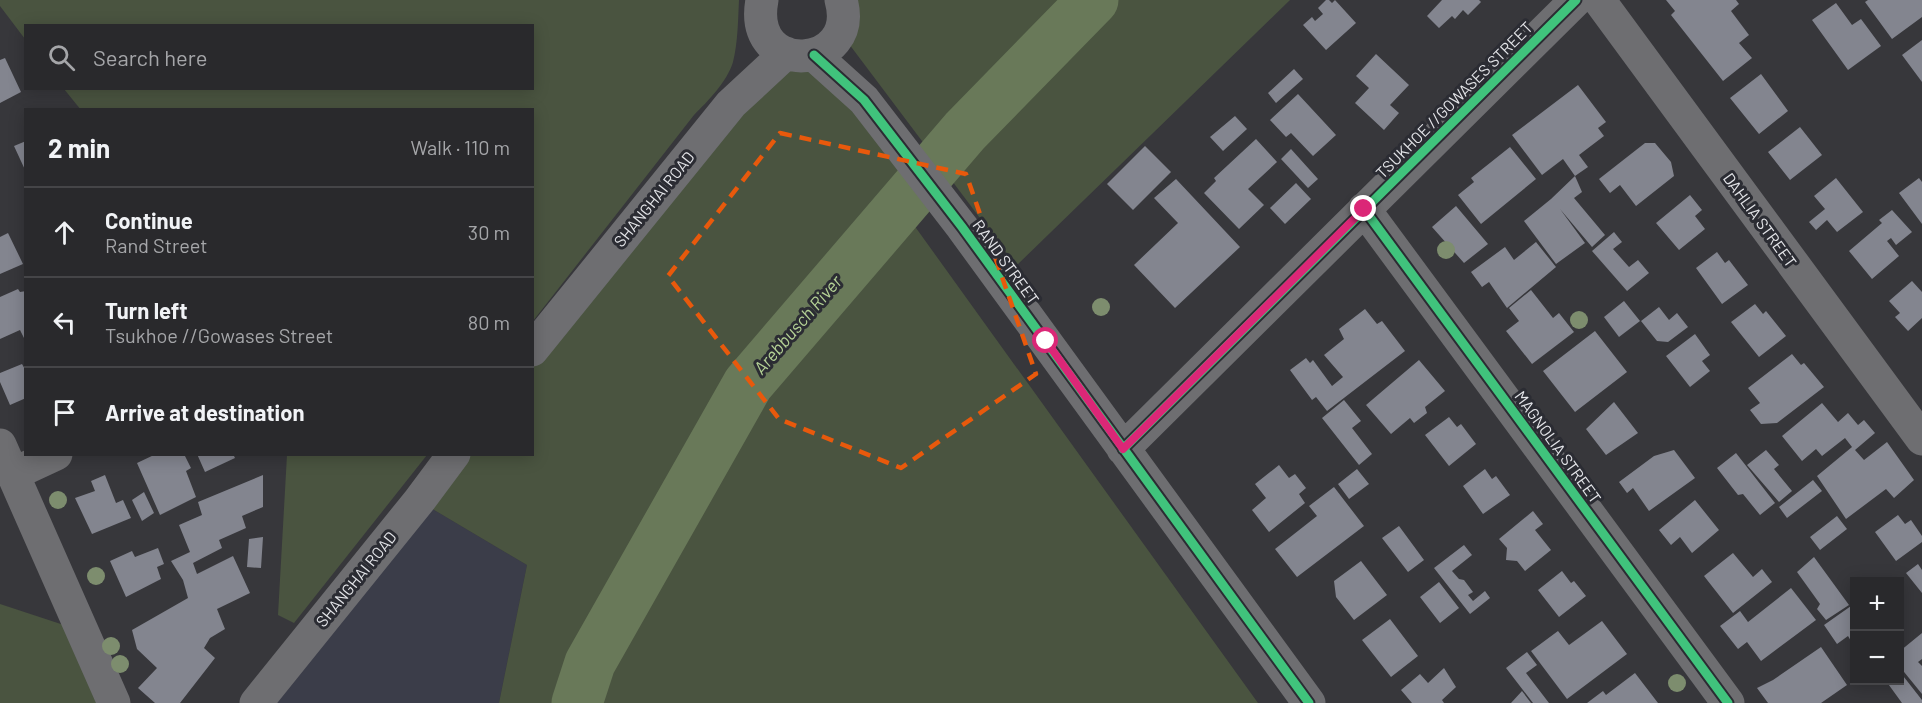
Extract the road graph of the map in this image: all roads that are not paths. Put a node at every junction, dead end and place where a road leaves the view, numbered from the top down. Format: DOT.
graph roads {
  1 [pos="841,0"];
  2 [pos="1576,0"];
  3 [pos="1599,0"];
  4 [pos="840,32"];
  5 [pos="781,35"];
  6 [pos="868,105"];
  7 [pos="1364,209"];
  8 [pos="534,348"];
  9 [pos="1922,439"];
  10 [pos="1123,449"];
  11 [pos="39,456"];
  12 [pos="453,456"];
  13 [pos="6,460"];
  14 [pos="114,703"];
  15 [pos="256,703"];
  16 [pos="1309,703"];
  17 [pos="1728,703"];
  1 -- 4 [label="street"];
  2 -- 7 [label="street, TSUKHOE //GOWASES STREET"];
  3 -- 9 [label="street, DAHLIA STREET"];
  4 -- 5 [label="street, SHANGHAI ROAD"];
  4 -- 6 [label="street, RAND STREET"];
  5 -- 6 [label="street, RAND STREET"];
  5 -- 8 [label="street, SHANGHAI ROAD"];
  6 -- 10 [label="street, RAND STREET"];
  7 -- 10 [label="street, TSUKHOE //GOWASES STREET"];
  7 -- 17 [label="street, MAGNOLIA STREET"];
  10 -- 16 [label="street, RAND STREET"];
  11 -- 13 [label="street"];
  12 -- 15 [label="street, SHANGHAI ROAD"];
  13 -- 14 [label="street"];
}
